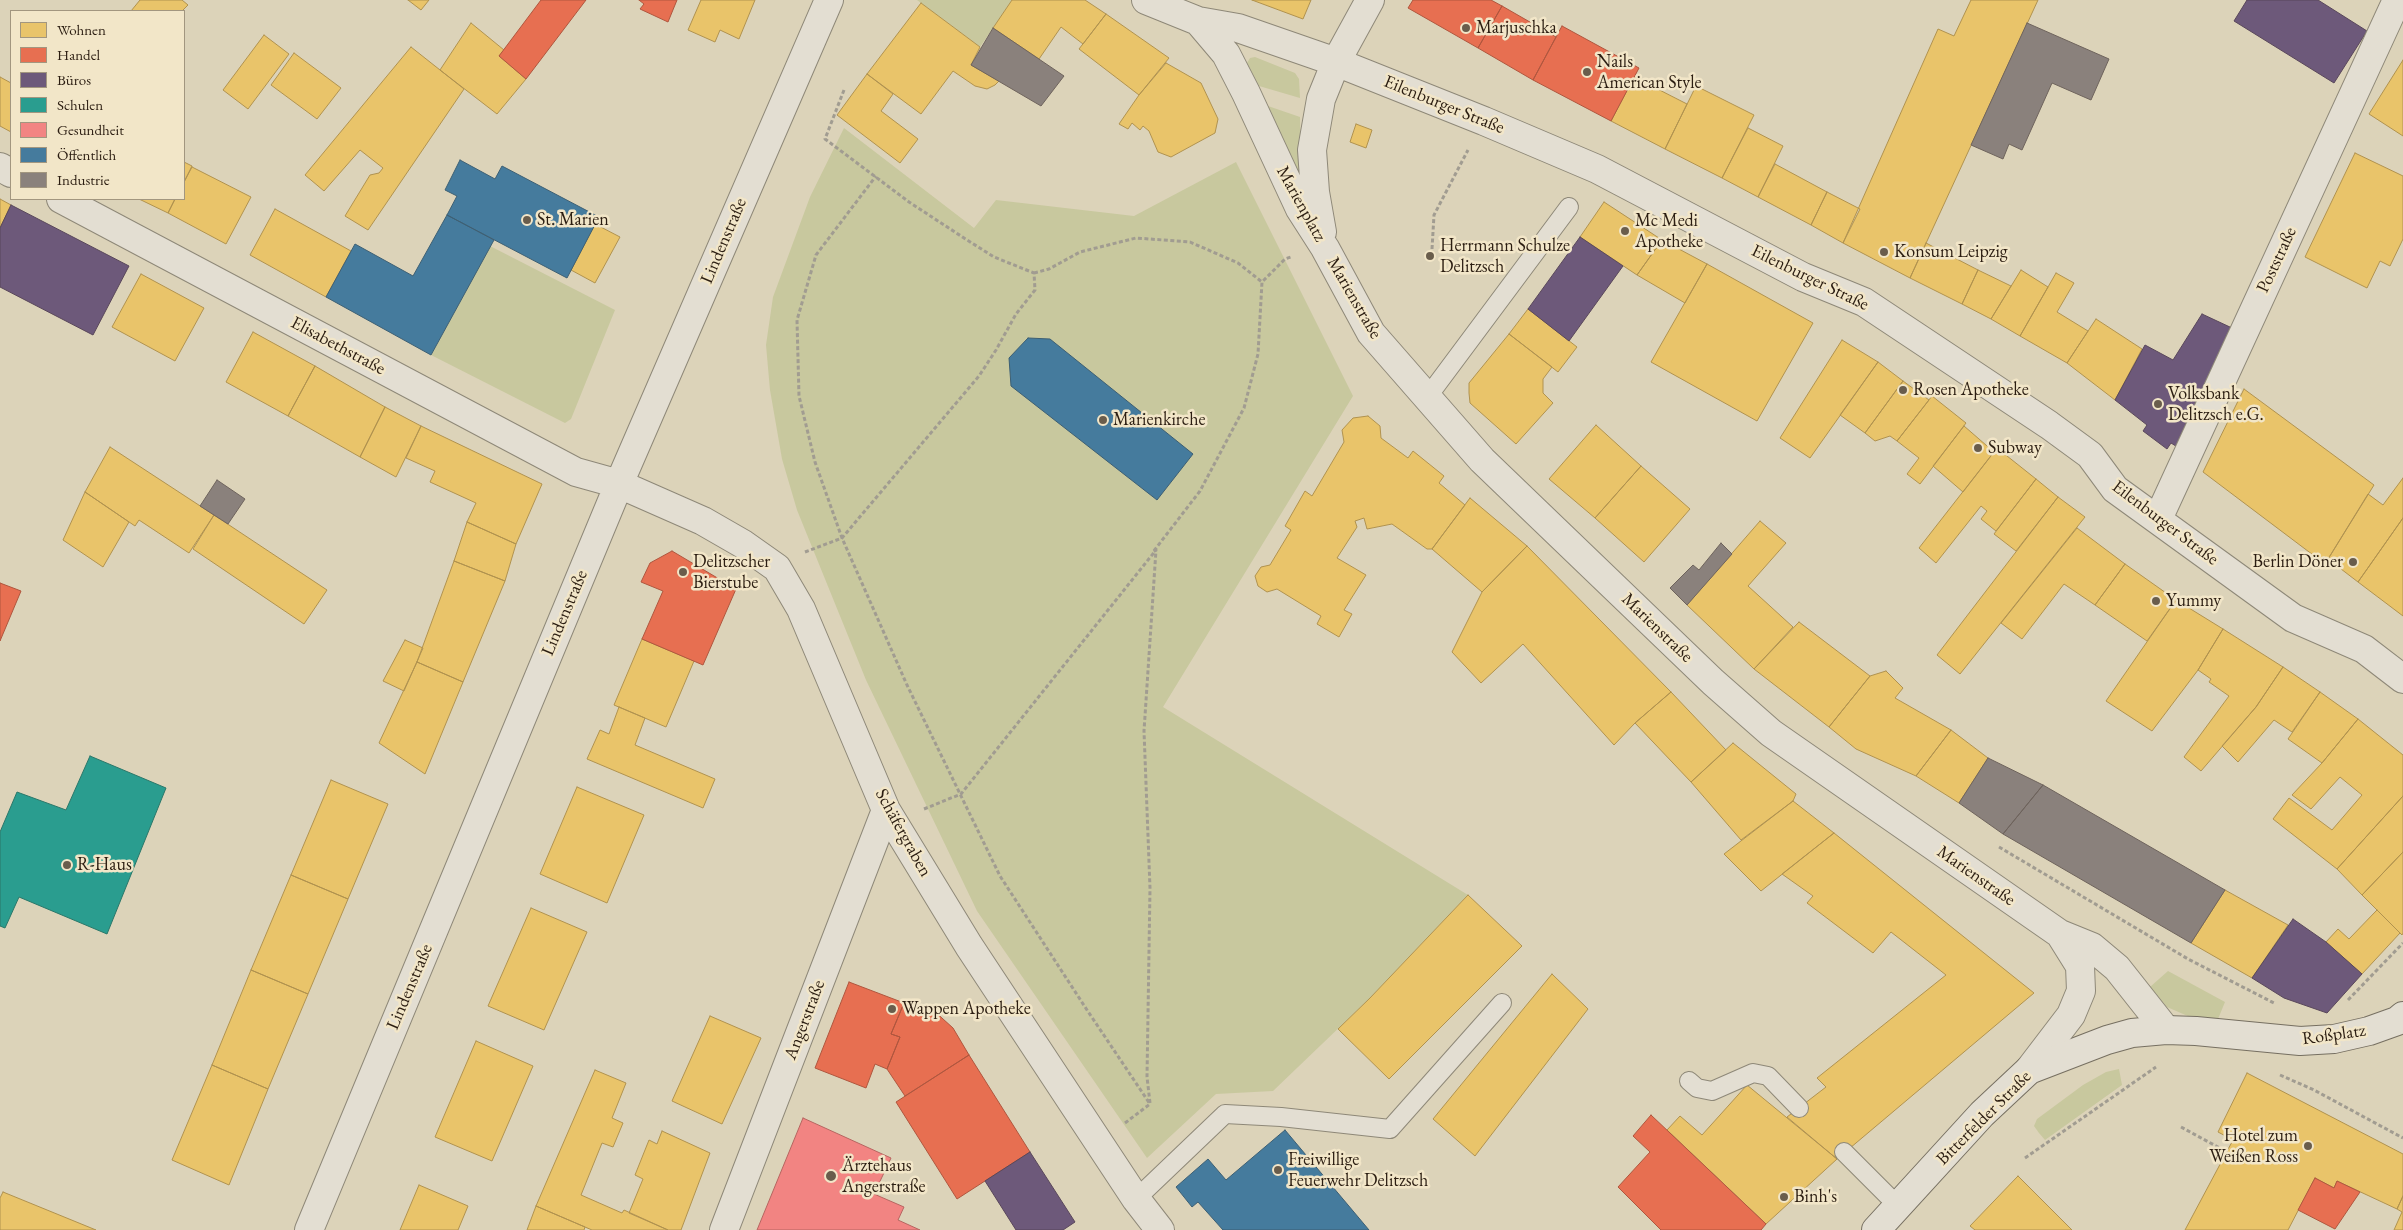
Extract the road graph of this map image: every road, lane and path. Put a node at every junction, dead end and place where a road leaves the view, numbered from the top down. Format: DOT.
graph roads {
  1 [pos="829,0"];
  2 [pos="1146,0"];
  3 [pos="1370,0"];
  4 [pos="2397,0"];
  5 [pos="1198,21"];
  6 [pos="1336,62"];
  7 [pos="844,90"];
  8 [pos="1484,121"];
  9 [pos="876,176"];
  10 [pos="63,200"];
  11 [pos="1569,207"];
  12 [pos="1325,248"];
  13 [pos="1432,250"];
  14 [pos="1034,273"];
  15 [pos="1262,282"];
  16 [pos="1426,399"];
  17 [pos="619,484"];
  18 [pos="2158,519"];
  19 [pos="842,538"];
  20 [pos="1156,550"];
  21 [pos="778,568"];
  22 [pos="2403,678"];
  23 [pos="961,794"];
  24 [pos="886,810"];
  25 [pos="925,810"];
  26 [pos="1992,843"];
  27 [pos="2060,934"];
  28 [pos="2403,943"];
  29 [pos="1502,1003"];
  30 [pos="2282,1005"];
  31 [pos="2342,1006"];
  32 [pos="2401,1024"];
  33 [pos="2166,1030"];
  34 [pos="2262,1038"];
  35 [pos="2159,1064"];
  36 [pos="2030,1070"];
  37 [pos="2277,1074"];
  38 [pos="1689,1081"];
  39 [pos="1150,1104"];
  40 [pos="1799,1108"];
  41 [pos="1124,1124"];
  42 [pos="2181,1127"];
  43 [pos="2403,1138"];
  44 [pos="1844,1152"];
  45 [pos="2226,1152"];
  46 [pos="2025,1158"];
  47 [pos="1136,1199"];
  48 [pos="1898,1206"];
  49 [pos="309,1230"];
  50 [pos="724,1230"];
  51 [pos="1160,1230"];
  52 [pos="1876,1230"];
  1 -- 17 [label="street, Lindenstraße"];
  2 -- 5 [label="street, Eilenburger Straße"];
  3 -- 6 [label="street, Marienplatz"];
  4 -- 18 [label="street, Poststraße"];
  5 -- 6 [label="street, Eilenburger Straße"];
  5 -- 12 [label="street, Marienplatz"];
  6 -- 8 [label="street, Eilenburger Straße"];
  6 -- 12 [label="street, Marienplatz"];
  7 -- 9 [label="path"];
  8 -- 13 [label="path"];
  8 -- 18 [label="street, Eilenburger Straße"];
  9 -- 14 [label="path"];
  9 -- 19 [label="path"];
  10 -- 17 [label="street, Elisabethstraße"];
  11 -- 16 [label="lane"];
  12 -- 15 [label="path"];
  12 -- 16 [label="street, Marienstraße"];
  14 -- 15 [label="path"];
  14 -- 19 [label="path"];
  15 -- 20 [label="path"];
  16 -- 27 [label="street, Marienstraße"];
  17 -- 21 [label="street, Schäfergraben"];
  17 -- 49 [label="street, Lindenstraße"];
  18 -- 22 [label="street, Eilenburger Straße"];
  19 -- 21 [label="path"];
  19 -- 23 [label="path"];
  20 -- 23 [label="path"];
  20 -- 39 [label="path"];
  21 -- 24 [label="street, Schäfergraben"];
  23 -- 25 [label="path"];
  23 -- 39 [label="path"];
  24 -- 47 [label="street, Schäfergraben"];
  24 -- 50 [label="street, Angerstraße"];
  26 -- 30 [label="path"];
  27 -- 33 [label="street, Marienstraße"];
  27 -- 36 [label="street, Marienstraße"];
  28 -- 31 [label="path"];
  29 -- 47 [label="lane"];
  32 -- 34 [label="street, Roßplatz"];
  33 -- 34 [label="street, Bitterfelder Straße"];
  33 -- 36 [label="street, Bitterfelder Straße"];
  35 -- 46 [label="path"];
  36 -- 48 [label="street, Bitterfelder Straße"];
  37 -- 43 [label="path"];
  38 -- 40 [label="lane"];
  39 -- 41 [label="path"];
  42 -- 45 [label="path"];
  44 -- 48 [label="lane"];
  47 -- 51 [label="street, Schäfergraben"];
  48 -- 52 [label="street, Bitterfelder Straße"];
}
